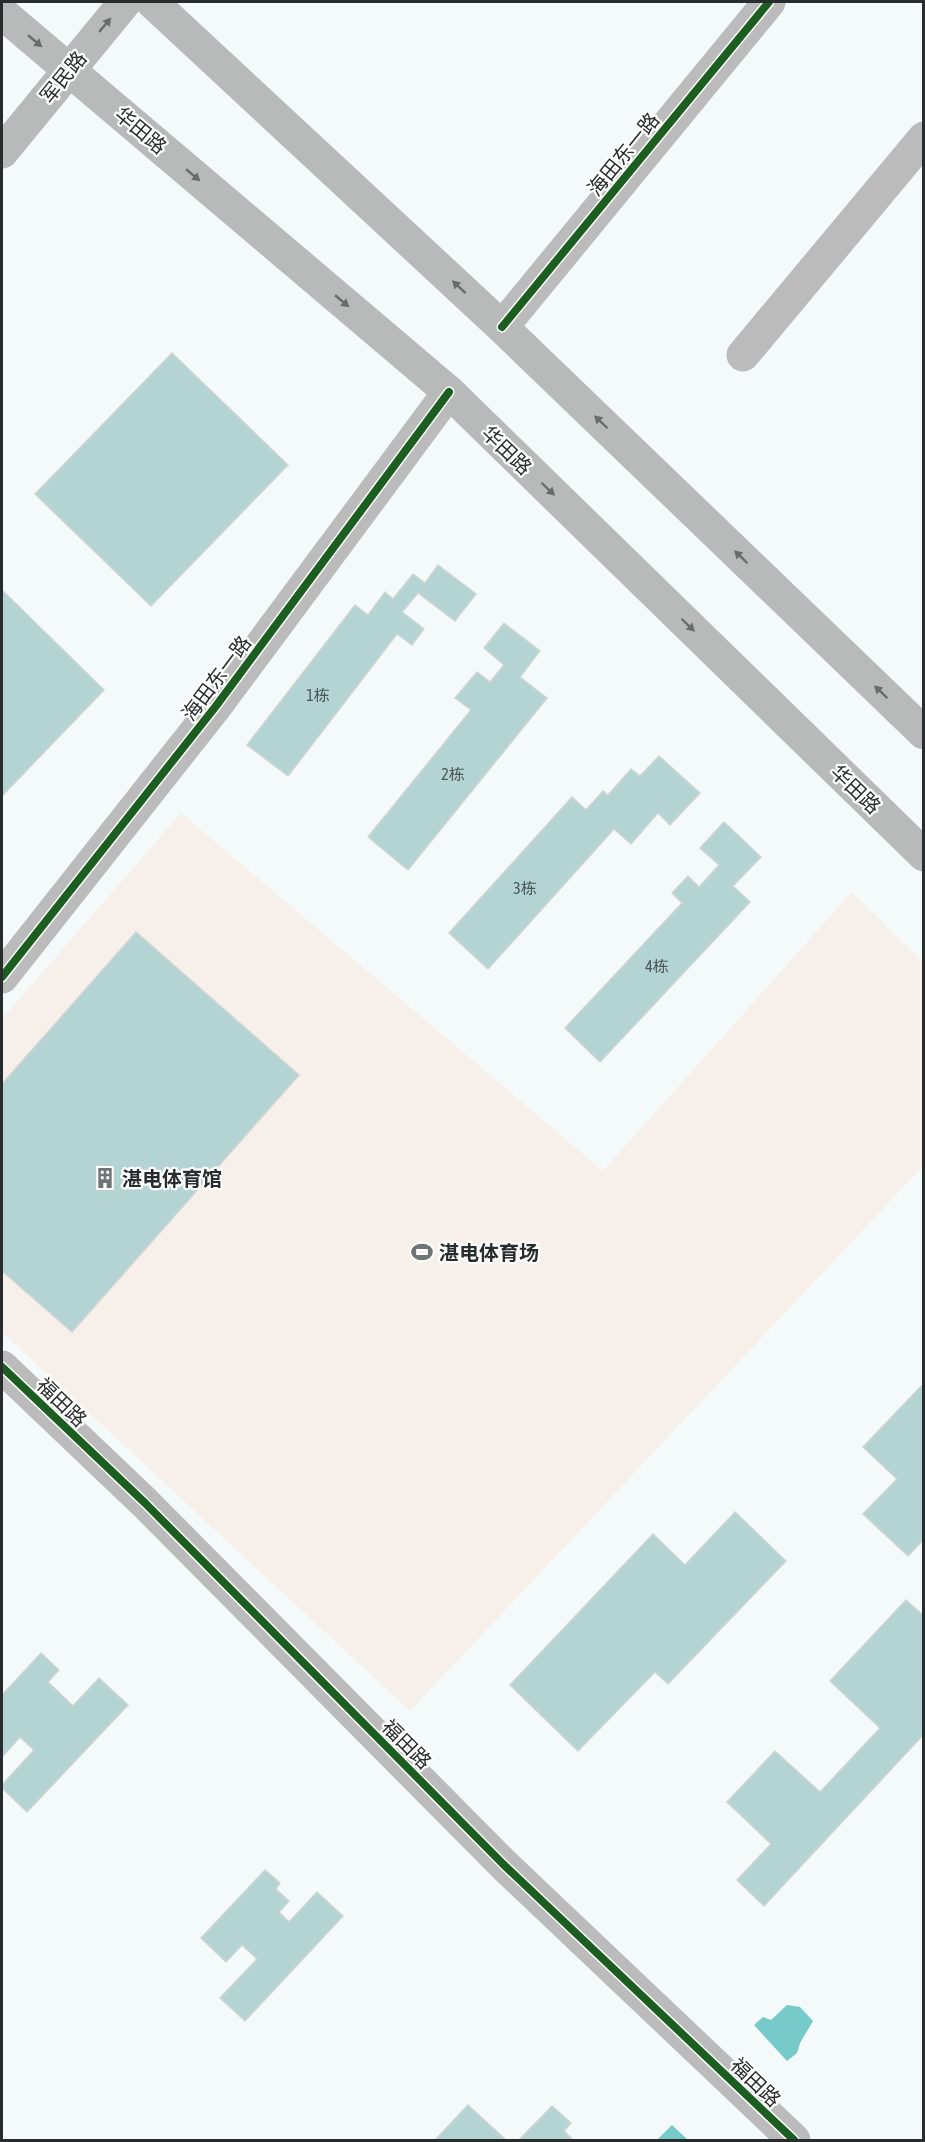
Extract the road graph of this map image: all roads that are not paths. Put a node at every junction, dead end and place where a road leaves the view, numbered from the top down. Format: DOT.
graph roads {
  1 [pos="125,2"];
  2 [pos="152,2"];
  3 [pos="769,2"];
  4 [pos="7,14"];
  5 [pos="69,69"];
  6 [pos="924,138"];
  7 [pos="2,152"];
  8 [pos="502,327"];
  9 [pos="743,354"];
  10 [pos="449,392"];
  11 [pos="924,733"];
  12 [pos="924,855"];
  13 [pos="2,977"];
  14 [pos="2,1366"];
  15 [pos="794,2140"];
  5 -- 1 [label="main road, 军民路, one-way"];
  8 -- 2 [label="main road, one-way"];
  3 -- 8 [label="street, 海田东一路"];
  4 -- 5 [label="main road, 华田路, one-way"];
  5 -- 7 [label="main road, 军民路"];
  5 -- 10 [label="main road, 华田路, one-way"];
  6 -- 9 [label="street"];
  11 -- 8 [label="main road, one-way"];
  10 -- 12 [label="main road, 华田路, one-way"];
  10 -- 13 [label="street, 海田东一路"];
  14 -- 15 [label="street, 福田路"];
}
